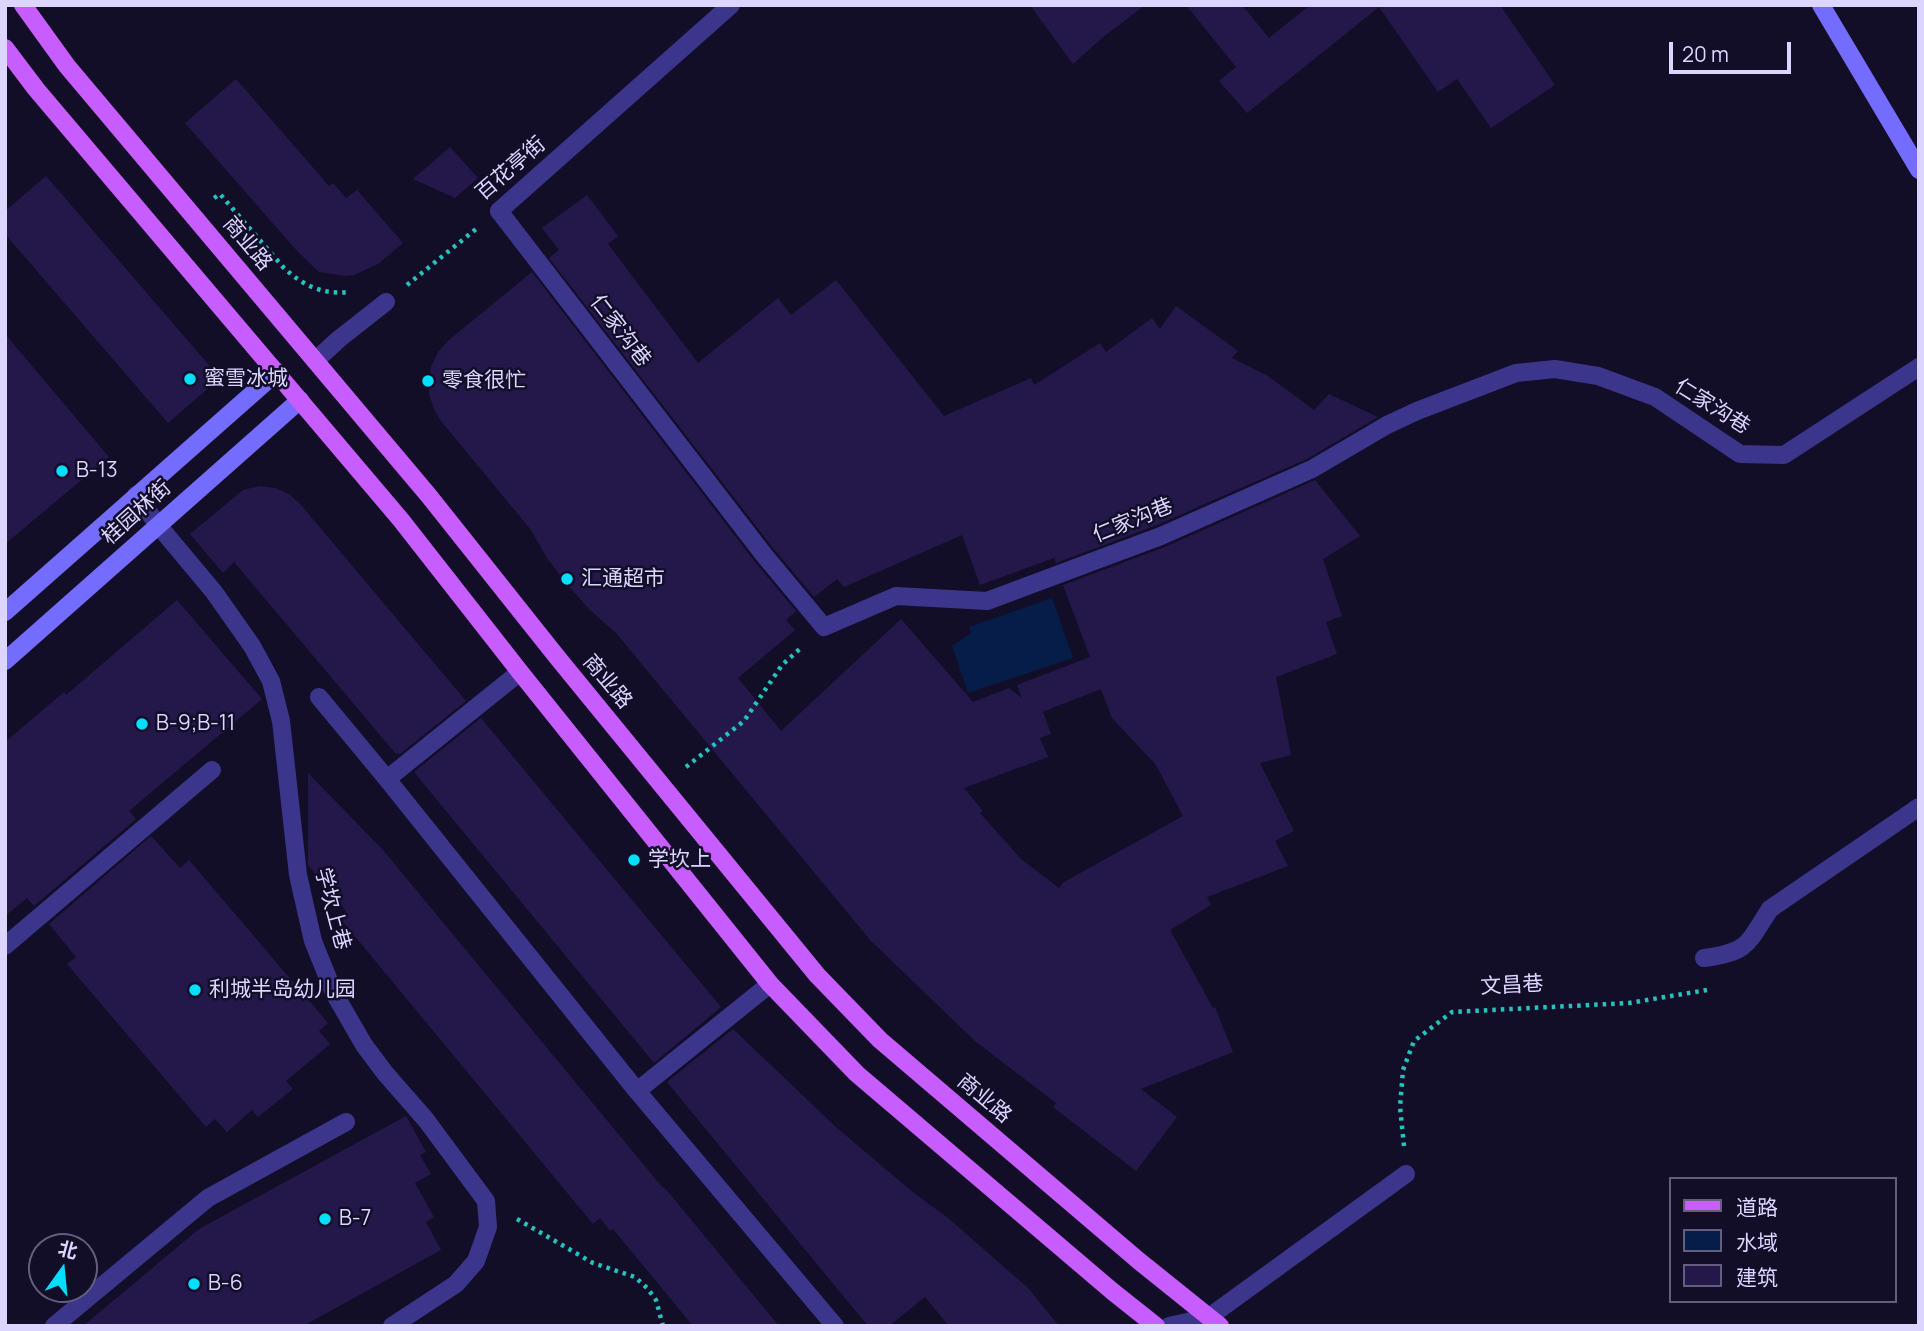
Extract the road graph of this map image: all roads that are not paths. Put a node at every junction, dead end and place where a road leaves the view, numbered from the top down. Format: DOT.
graph roads {
  1 [pos="23,5"];
  2 [pos="731,5"];
  3 [pos="1821,5"];
  4 [pos="5,48"];
  5 [pos="1919,170"];
  6 [pos="499,211"];
  7 [pos="387,302"];
  8 [pos="315,361"];
  9 [pos="1919,367"];
  10 [pos="277,372"];
  11 [pos="300,400"];
  12 [pos="136,495"];
  13 [pos="158,525"];
  14 [pos="5,612"];
  15 [pos="5,661"];
  16 [pos="520,673"];
  17 [pos="319,697"];
  18 [pos="212,770"];
  19 [pos="387,779"];
  20 [pos="1919,807"];
  21 [pos="5,946"];
  22 [pos="1704,958"];
  23 [pos="770,984"];
  24 [pos="637,1090"];
  25 [pos="346,1122"];
  26 [pos="1406,1174"];
  27 [pos="1214,1321"];
  28 [pos="54,1326"];
  29 [pos="392,1326"];
  30 [pos="835,1326"];
  31 [pos="1156,1326"];
  32 [pos="1169,1326"];
  1 -- 8 [label="main road, 商业路"];
  2 -- 6 [label="street, 百花亭街"];
  3 -- 5 [label="street"];
  4 -- 10 [label="main road"];
  6 -- 9 [label="street, 仁家沟巷"];
  7 -- 8 [label="street"];
  8 -- 27 [label="main road, 商业路"];
  10 -- 11 [label="main road"];
  10 -- 12 [label="street, 桂园林街"];
  11 -- 13 [label="street, 桂园林街"];
  11 -- 16 [label="main road"];
  12 -- 13 [label="street, 学坎上巷"];
  12 -- 14 [label="street, 桂园林街"];
  13 -- 15 [label="street, 桂园林街"];
  13 -- 29 [label="street, 学坎上巷"];
  16 -- 19 [label="street"];
  16 -- 23 [label="main road"];
  17 -- 19 [label="street"];
  18 -- 21 [label="street"];
  19 -- 24 [label="street"];
  20 -- 22 [label="street"];
  23 -- 24 [label="street"];
  23 -- 31 [label="main road"];
  24 -- 30 [label="street"];
  25 -- 28 [label="street"];
  26 -- 27 [label="street"];
  27 -- 32 [label="street"];
}
